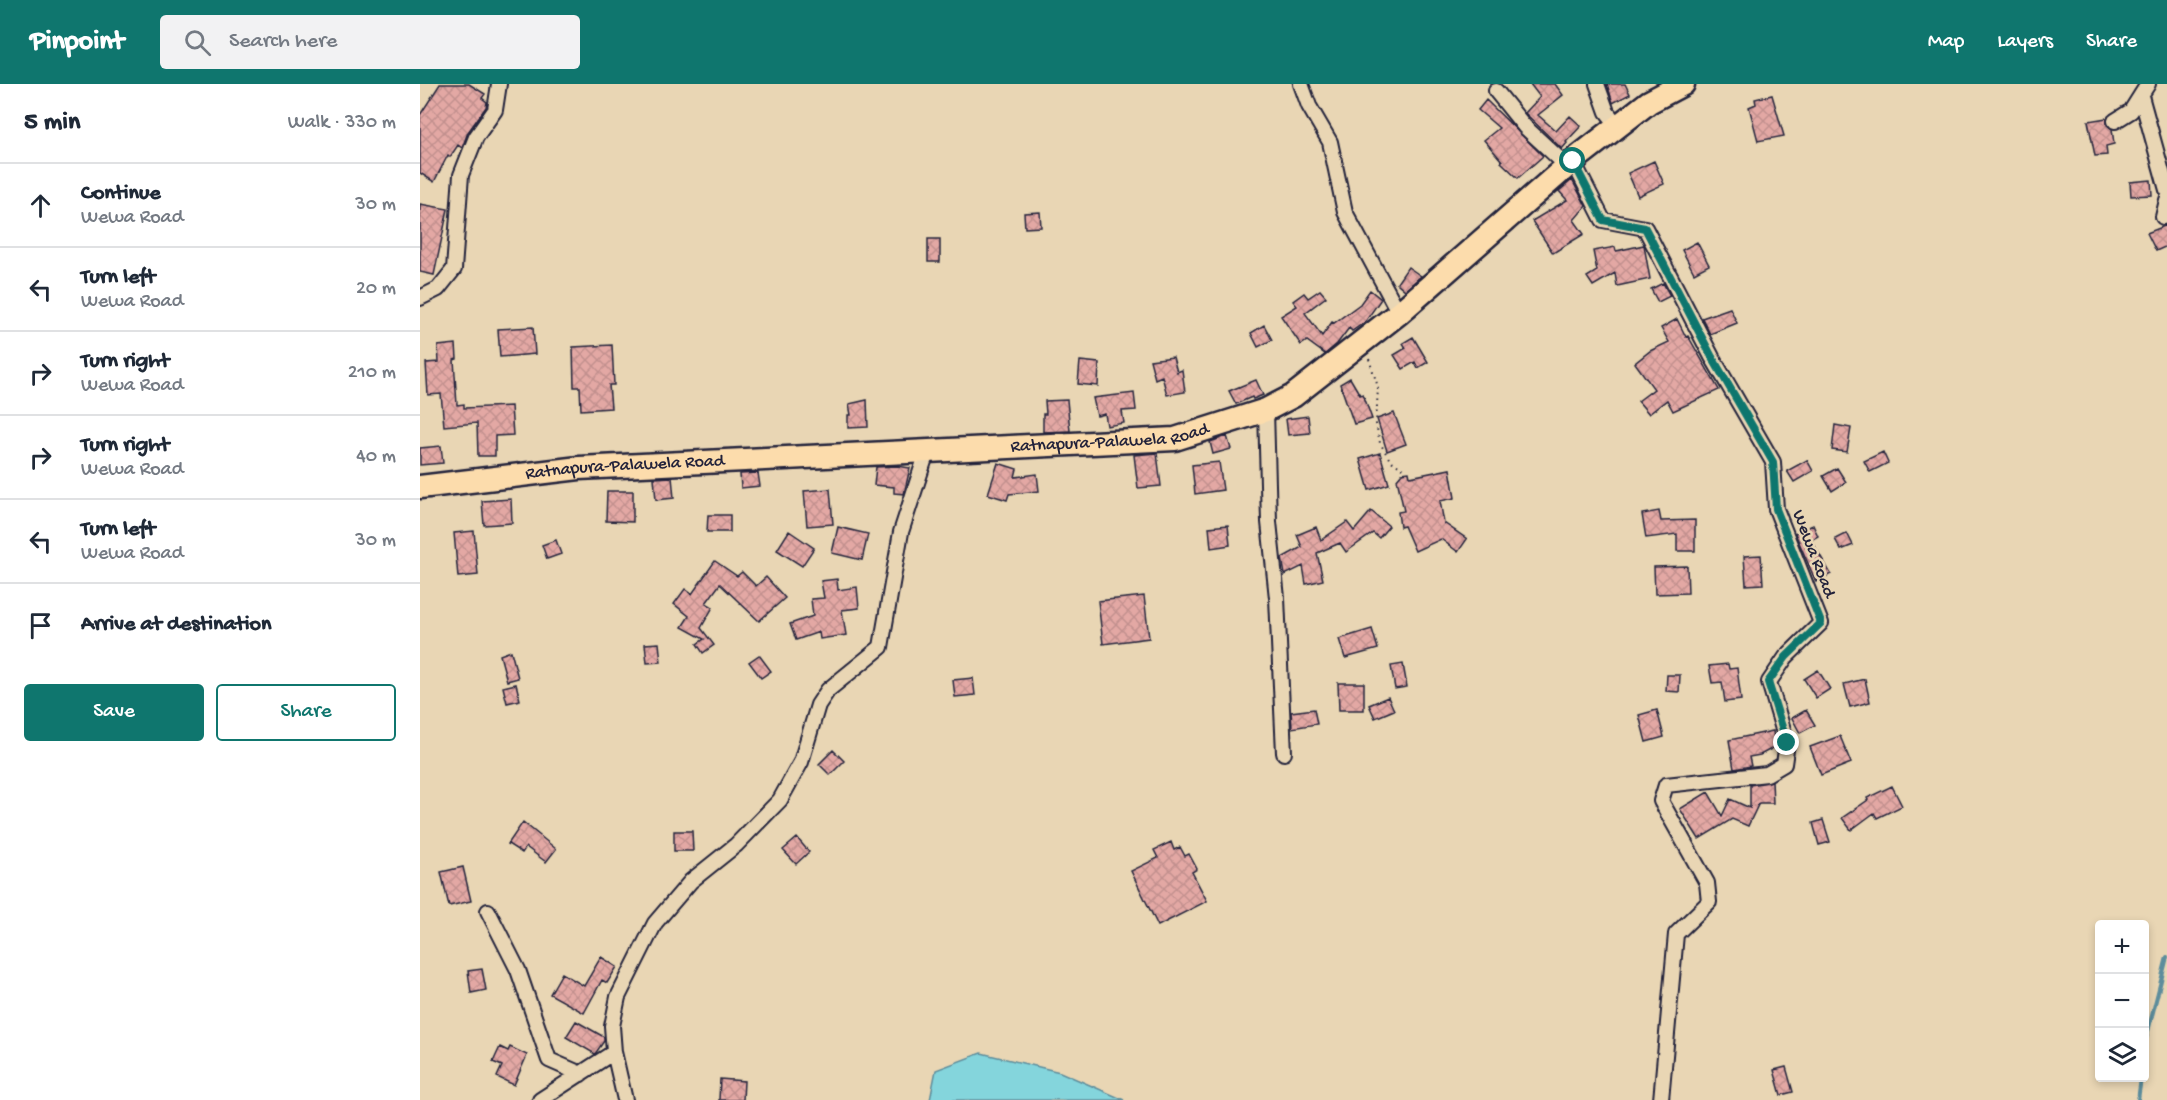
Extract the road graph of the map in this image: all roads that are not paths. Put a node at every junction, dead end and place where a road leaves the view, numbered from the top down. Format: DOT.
graph roads {
  1 [pos="499,84"];
  2 [pos="1301,84"];
  3 [pos="1597,84"];
  4 [pos="1683,84"];
  5 [pos="2144,90"];
  6 [pos="1496,91"];
  7 [pos="2115,121"];
  8 [pos="1618,126"];
  9 [pos="1570,164"];
  10 [pos="2167,190"];
  11 [pos="2167,200"];
  12 [pos="2163,217"];
  13 [pos="420,298"];
  14 [pos="1399,313"];
  15 [pos="1266,410"];
  16 [pos="927,452"];
  17 [pos="420,487"];
  18 [pos="1284,753"];
  19 [pos="488,911"];
  20 [pos="615,1052"];
  21 [pos="581,1074"];
  22 [pos="540,1100"];
  23 [pos="625,1100"];
  24 [pos="1661,1100"];
  1 -- 13 [label="street"];
  2 -- 14 [label="street"];
  3 -- 8 [label="street"];
  4 -- 8 [label="main road, Ratnapura-Palawela Road"];
  5 -- 7 [label="street"];
  5 -- 10 [label="street"];
  6 -- 9 [label="street"];
  8 -- 9 [label="main road, Ratnapura-Palawela Road"];
  9 -- 14 [label="main road, Ratnapura-Palawela Road"];
  9 -- 24 [label="street, Wewa Road"];
  11 -- 12 [label="street"];
  14 -- 15 [label="main road, Ratnapura-Palawela Road"];
  15 -- 16 [label="main road, Ratnapura-Palawela Road"];
  15 -- 18 [label="street"];
  16 -- 17 [label="main road, Ratnapura-Palawela Road"];
  16 -- 20 [label="street"];
  19 -- 21 [label="street"];
  20 -- 21 [label="street"];
  20 -- 23 [label="street"];
  21 -- 22 [label="street"];
}
